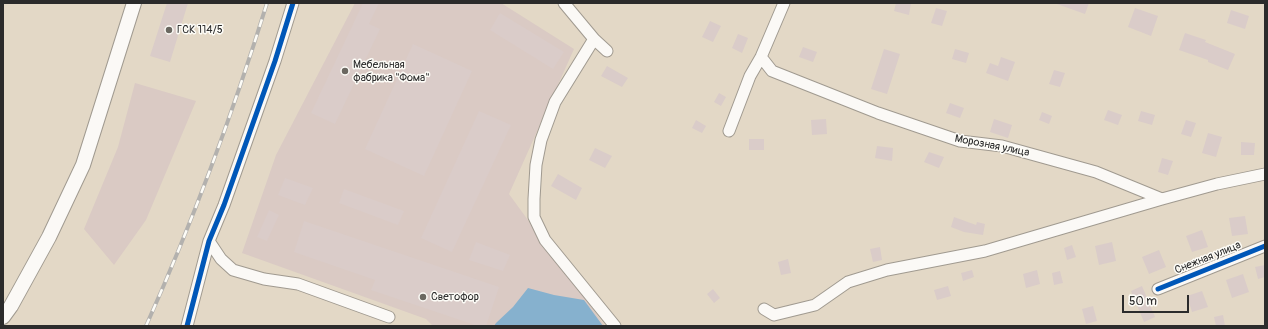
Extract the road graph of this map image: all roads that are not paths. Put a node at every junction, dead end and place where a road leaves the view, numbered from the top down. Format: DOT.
graph roads {
  1 [pos="134,3"];
  2 [pos="293,3"];
  3 [pos="564,3"];
  4 [pos="784,3"];
  5 [pos="594,40"];
  6 [pos="607,51"];
  7 [pos="761,57"];
  8 [pos="729,131"];
  9 [pos="1265,174"];
  10 [pos="1162,199"];
  11 [pos="209,241"];
  12 [pos="1265,246"];
  13 [pos="1158,289"];
  14 [pos="764,309"];
  15 [pos="3,317"];
  16 [pos="389,317"];
  17 [pos="187,326"];
  18 [pos="615,326"];
  1 -- 15 [label="main road"];
  2 -- 11 [label="street"];
  3 -- 5 [label="street"];
  4 -- 7 [label="street"];
  5 -- 6 [label="street"];
  5 -- 18 [label="street"];
  7 -- 8 [label="street"];
  7 -- 10 [label="street, Морозная улица"];
  9 -- 10 [label="street"];
  10 -- 14 [label="street"];
  11 -- 16 [label="street"];
  11 -- 17 [label="street"];
  12 -- 13 [label="street, Снежная улица"];
}
